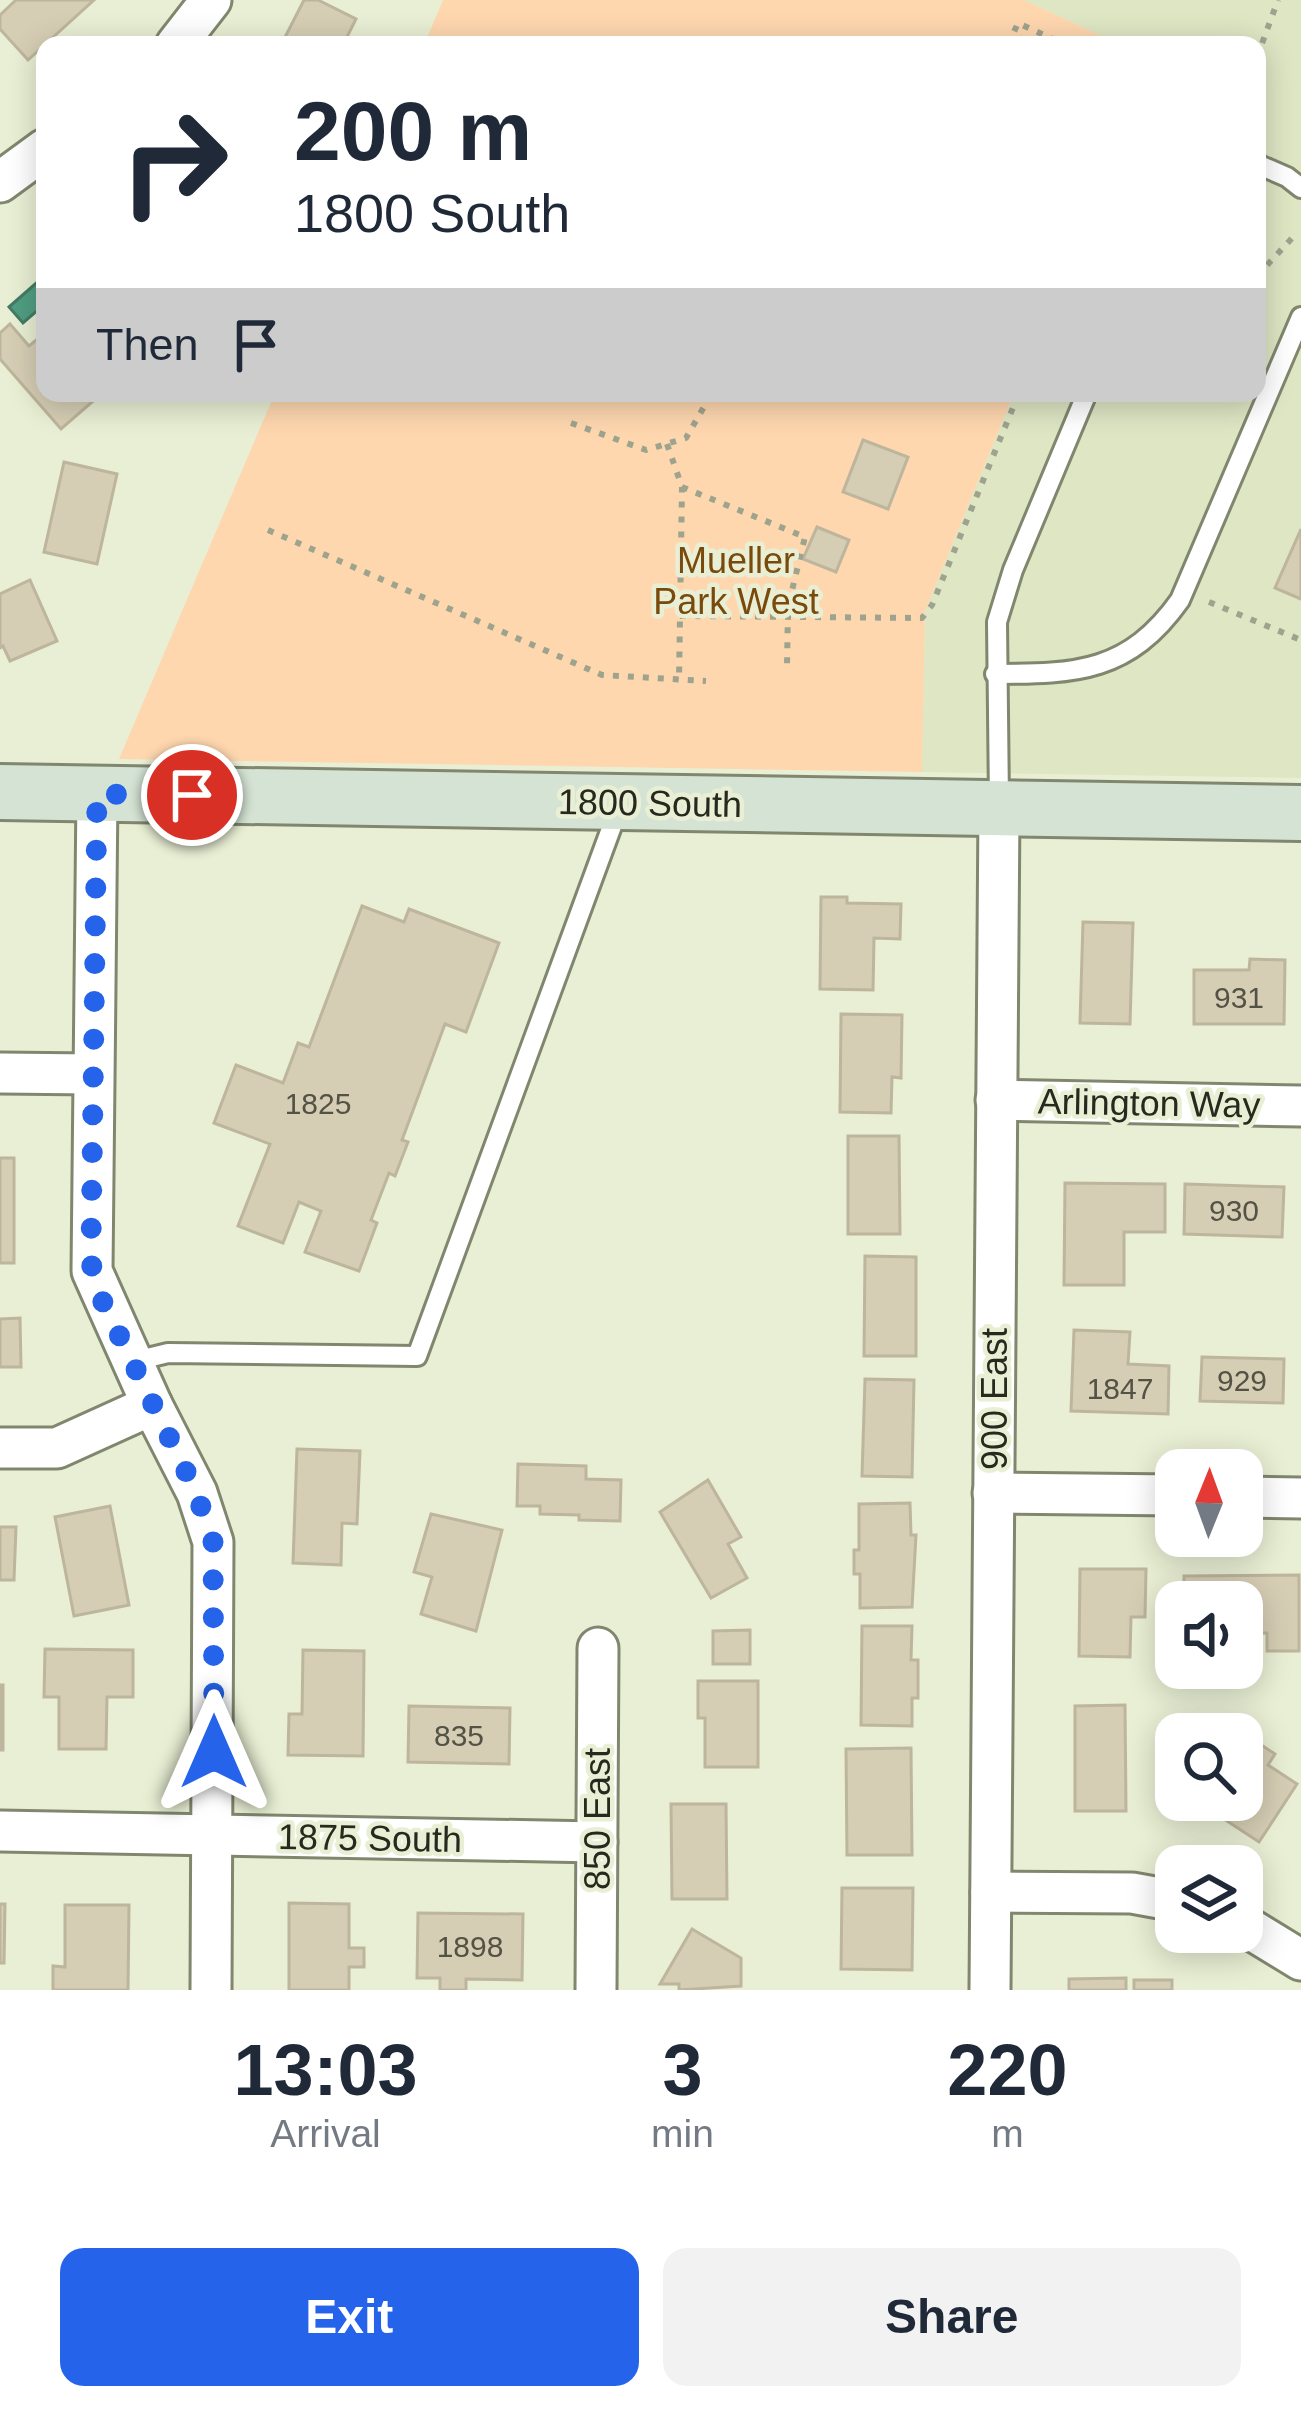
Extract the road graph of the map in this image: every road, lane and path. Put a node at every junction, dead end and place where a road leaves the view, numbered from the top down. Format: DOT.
graph roads {
  1 [pos="211,0"];
  2 [pos="1278,0"];
  3 [pos="183,36"];
  4 [pos="1012,36"];
  5 [pos="1046,36"];
  6 [pos="1265,36"];
  7 [pos="36,155"];
  8 [pos="1266,169"];
  9 [pos="0,182"];
  10 [pos="1301,188"];
  11 [pos="1294,236"];
  12 [pos="1266,263"];
  13 [pos="1301,317"];
  14 [pos="1266,399"];
  15 [pos="707,402"];
  16 [pos="1014,402"];
  17 [pos="1083,402"];
  18 [pos="1265,402"];
  19 [pos="571,423"];
  20 [pos="667,444"];
  21 [pos="682,487"];
  22 [pos="268,530"];
  23 [pos="1209,602"];
  24 [pos="680,616"];
  25 [pos="788,618"];
  26 [pos="1301,640"];
  27 [pos="788,667"];
  28 [pos="994,674"];
  29 [pos="679,681"];
  30 [pos="706,681"];
  31 [pos="0,792"];
  32 [pos="97,794"];
  33 [pos="620,802"];
  34 [pos="998,808"];
  35 [pos="1301,813"];
  36 [pos="0,1073"];
  37 [pos="93,1074"];
  38 [pos="996,1100"];
  39 [pos="1301,1106"];
  40 [pos="131,1362"];
  41 [pos="152,1406"];
  42 [pos="0,1448"];
  43 [pos="993,1493"];
  44 [pos="1155,1496"];
  45 [pos="1263,1497"];
  46 [pos="1301,1498"];
  47 [pos="598,1648"];
  48 [pos="0,1831"];
  49 [pos="214,1835"];
  50 [pos="597,1842"];
  51 [pos="991,1892"];
  52 [pos="1155,1897"];
  53 [pos="1263,1937"];
  54 [pos="1301,1960"];
  55 [pos="211,1990"];
  56 [pos="596,1990"];
  57 [pos="990,1990"];
  1 -- 3 [label="street"];
  2 -- 6 [label="path"];
  4 -- 5 [label="path"];
  7 -- 9 [label="street"];
  8 -- 10 [label="lane"];
  11 -- 12 [label="path"];
  13 -- 14 [label="lane"];
  15 -- 20 [label="path"];
  16 -- 25 [label="path"];
  17 -- 28 [label="lane"];
  18 -- 28 [label="lane"];
  19 -- 20 [label="path"];
  20 -- 21 [label="path"];
  21 -- 24 [label="path"];
  21 -- 25 [label="path"];
  22 -- 29 [label="path"];
  23 -- 26 [label="path"];
  24 -- 25 [label="path"];
  24 -- 29 [label="path"];
  25 -- 27 [label="path"];
  28 -- 34 [label="lane"];
  29 -- 30 [label="path"];
  31 -- 32 [label="main road, 1800 South"];
  32 -- 33 [label="main road, 1800 South"];
  32 -- 37 [label="street"];
  33 -- 34 [label="main road, 1800 South"];
  33 -- 40 [label="lane"];
  34 -- 35 [label="main road, 1800 South"];
  34 -- 38 [label="street, 900 East"];
  36 -- 37 [label="street"];
  37 -- 40 [label="street"];
  38 -- 39 [label="street, Arlington Way"];
  38 -- 43 [label="street, 900 East"];
  40 -- 41 [label="street"];
  41 -- 42 [label="street"];
  41 -- 49 [label="street"];
  43 -- 44 [label="street"];
  43 -- 51 [label="street, 900 East"];
  45 -- 46 [label="street"];
  47 -- 50 [label="street, 850 East"];
  48 -- 49 [label="street, 1875 South"];
  49 -- 50 [label="street, 1875 South"];
  49 -- 55 [label="street"];
  50 -- 56 [label="street, 850 East"];
  51 -- 52 [label="street"];
  51 -- 57 [label="street, 900 East"];
  53 -- 54 [label="street"];
}
